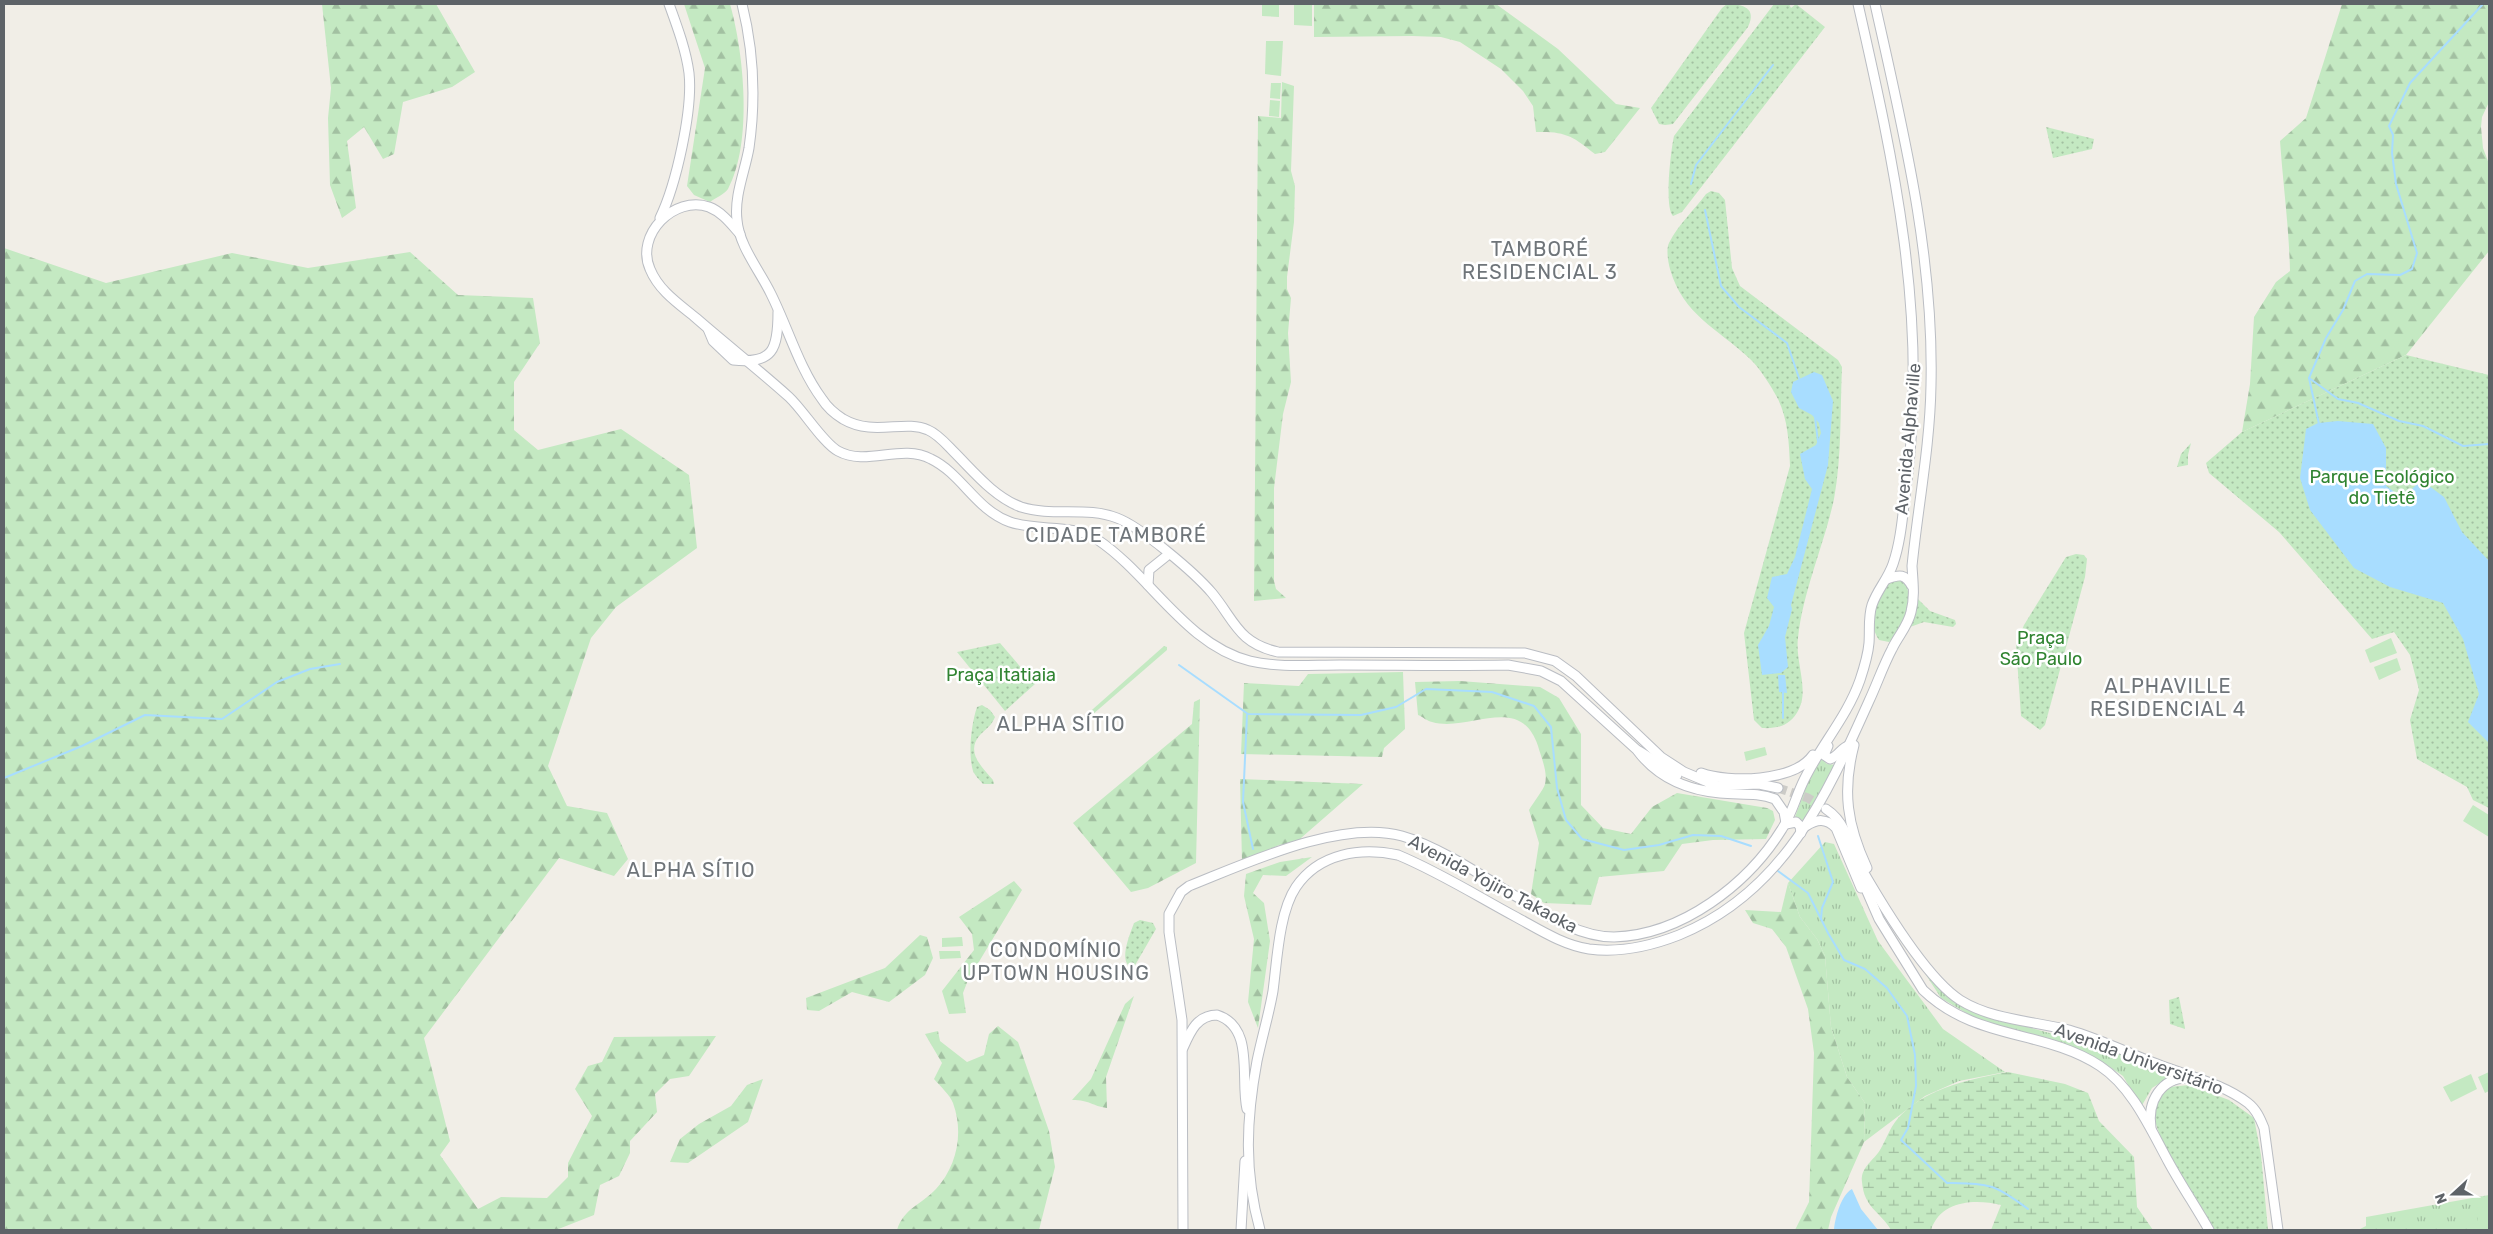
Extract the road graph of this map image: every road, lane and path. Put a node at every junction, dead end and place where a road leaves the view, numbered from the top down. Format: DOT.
graph roads {
  1 [pos="669,4"];
  2 [pos="742,4"];
  3 [pos="1858,4"];
  4 [pos="1875,4"];
  5 [pos="658,223"];
  6 [pos="740,234"];
  7 [pos="778,310"];
  8 [pos="746,361"];
  9 [pos="1169,554"];
  10 [pos="1887,579"];
  11 [pos="1148,585"];
  12 [pos="1914,588"];
  13 [pos="1380,652"];
  14 [pos="1380,666"];
  15 [pos="1843,718"];
  16 [pos="1857,727"];
  17 [pos="1648,742"];
  18 [pos="1850,745"];
  19 [pos="1824,746"];
  20 [pos="1637,750"];
  21 [pos="1715,785"];
  22 [pos="1778,788"];
  23 [pos="1820,801"];
  24 [pos="1826,809"];
  25 [pos="1786,824"];
  26 [pos="1803,830"];
  27 [pos="1853,854"];
  28 [pos="1879,919"];
  29 [pos="1894,922"];
  30 [pos="1182,1050"];
  31 [pos="2196,1079"];
  32 [pos="1249,1114"];
  33 [pos="2152,1131"];
  34 [pos="1248,1136"];
  35 [pos="1183,1230"];
  36 [pos="1242,1230"];
  37 [pos="1260,1230"];
  38 [pos="2209,1230"];
  39 [pos="2278,1230"];
  1 -- 5 [label="main road"];
  2 -- 6 [label="main road"];
  3 -- 10 [label="main road, Avenida Alphaville"];
  4 -- 12 [label="main road, Avenida Alphaville"];
  5 -- 6 [label="main road"];
  5 -- 8 [label="main road"];
  6 -- 7 [label="main road"];
  7 -- 8 [label="main road"];
  7 -- 9 [label="main road"];
  8 -- 11 [label="main road"];
  9 -- 11 [label="main road"];
  9 -- 13 [label="main road"];
  10 -- 12 [label="main road"];
  10 -- 15 [label="main road, Avenida Alphaville"];
  11 -- 14 [label="main road"];
  12 -- 16 [label="main road, Avenida Alphaville"];
  13 -- 14 [label="main road"];
  13 -- 17 [label="main road"];
  14 -- 20 [label="main road"];
  15 -- 18 [label="main road"];
  15 -- 19 [label="main road, Avenida Alphaville"];
  16 -- 18 [label="main road, Avenida Alphaville"];
  16 -- 29 [label="main road"];
  17 -- 19 [label="main road"];
  17 -- 21 [label="main road"];
  18 -- 23 [label="main road, Avenida Alphaville"];
  19 -- 25 [label="main road, Avenida Alphaville"];
  20 -- 21 [label="main road"];
  20 -- 25 [label="main road"];
  21 -- 22 [label="main road"];
  23 -- 26 [label="main road, Avenida Yojiro Takaoka"];
  24 -- 27 [label="main road, Avenida Universitário"];
  25 -- 26 [label="main road"];
  25 -- 30 [label="main road, Avenida Yojiro Takaoka"];
  26 -- 28 [label="main road"];
  26 -- 32 [label="main road, Avenida Yojiro Takaoka"];
  27 -- 28 [label="main road, Avenida Universitário"];
  27 -- 29 [label="main road, Avenida Universitário"];
  28 -- 33 [label="main road, Avenida Universitário"];
  29 -- 31 [label="main road, Avenida Universitário"];
  30 -- 32 [label="main road"];
  30 -- 35 [label="main road, Avenida Yojiro Takaoka"];
  31 -- 33 [label="main road"];
  31 -- 39 [label="main road, Avenida Universitário"];
  32 -- 34 [label="main road, Avenida Yojiro Takaoka"];
  33 -- 38 [label="main road, Avenida Universitário"];
  34 -- 36 [label="main road"];
  34 -- 37 [label="main road, Avenida Yojiro Takaoka"];
}
